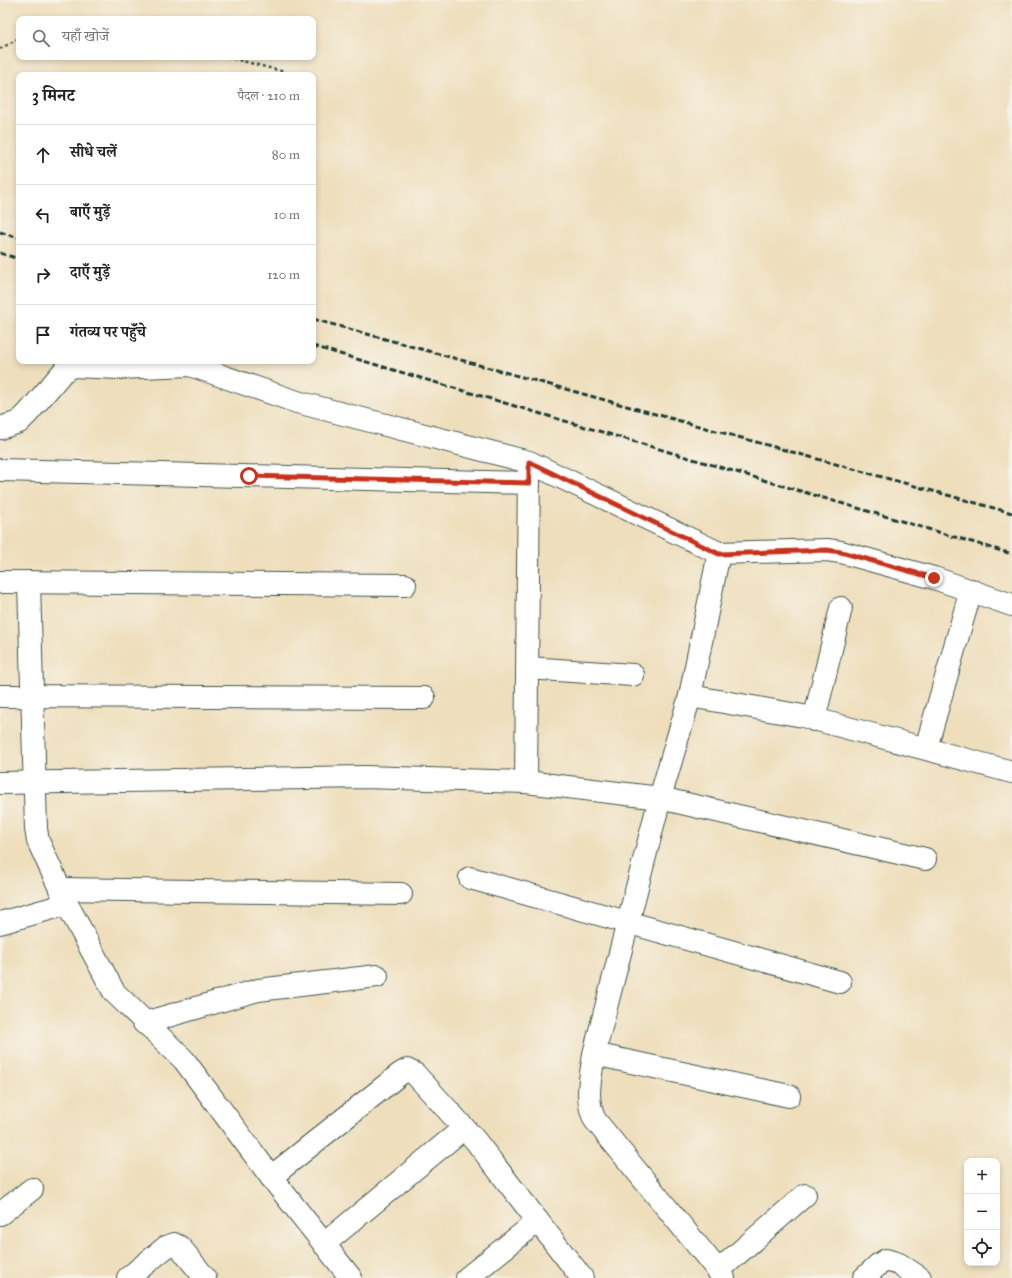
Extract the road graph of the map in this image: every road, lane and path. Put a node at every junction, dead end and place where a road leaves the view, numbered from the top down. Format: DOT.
graph roads {
  1 [pos="16,40"];
  2 [pos="0,48"];
  3 [pos="238,60"];
  4 [pos="284,72"];
  5 [pos="0,428"];
  6 [pos="529,462"];
  7 [pos="0,470"];
  8 [pos="529,483"];
  9 [pos="719,554"];
  10 [pos="0,582"];
  11 [pos="30,582"];
  12 [pos="405,585"];
  13 [pos="971,590"];
  14 [pos="1012,605"];
  15 [pos="841,608"];
  16 [pos="527,668"];
  17 [pos="634,675"];
  18 [pos="33,695"];
  19 [pos="0,696"];
  20 [pos="690,696"];
  21 [pos="424,698"];
  22 [pos="814,720"];
  23 [pos="926,748"];
  24 [pos="1012,772"];
  25 [pos="34,781"];
  26 [pos="526,782"];
  27 [pos="0,783"];
  28 [pos="660,798"];
  29 [pos="925,859"];
  30 [pos="470,878"];
  31 [pos="401,894"];
  32 [pos="64,896"];
  33 [pos="629,921"];
  34 [pos="0,923"];
  35 [pos="377,976"];
  36 [pos="840,982"];
  37 [pos="144,1023"];
  38 [pos="594,1054"];
  39 [pos="788,1096"];
  40 [pos="464,1128"];
  41 [pos="271,1177"];
  42 [pos="32,1189"];
  43 [pos="805,1195"];
  44 [pos="0,1214"];
  45 [pos="538,1221"];
  46 [pos="324,1244"];
  47 [pos="721,1274"];
  48 [pos="128,1278"];
  49 [pos="205,1278"];
  50 [pos="351,1278"];
  51 [pos="467,1278"];
  52 [pos="582,1278"];
  53 [pos="864,1278"];
  54 [pos="920,1278"];
  1 -- 2 [label="path"];
  3 -- 4 [label="path"];
  5 -- 6 [label="street"];
  6 -- 8 [label="street"];
  6 -- 9 [label="street"];
  7 -- 8 [label="street"];
  8 -- 16 [label="street"];
  9 -- 13 [label="street"];
  9 -- 20 [label="street"];
  10 -- 11 [label="street"];
  11 -- 12 [label="street"];
  11 -- 18 [label="street"];
  13 -- 14 [label="street"];
  13 -- 23 [label="street"];
  15 -- 22 [label="street"];
  16 -- 17 [label="street"];
  16 -- 26 [label="street"];
  18 -- 19 [label="street"];
  18 -- 21 [label="street"];
  18 -- 25 [label="street"];
  20 -- 22 [label="street"];
  20 -- 28 [label="street"];
  22 -- 23 [label="street"];
  23 -- 24 [label="street"];
  25 -- 26 [label="street"];
  25 -- 27 [label="street"];
  25 -- 32 [label="street"];
  26 -- 28 [label="street"];
  28 -- 29 [label="street"];
  28 -- 33 [label="street"];
  30 -- 33 [label="street"];
  31 -- 32 [label="street"];
  32 -- 34 [label="street"];
  32 -- 37 [label="street"];
  33 -- 36 [label="street"];
  33 -- 38 [label="street"];
  35 -- 37 [label="street"];
  37 -- 41 [label="street"];
  38 -- 39 [label="street"];
  38 -- 47 [label="street"];
  40 -- 41 [label="street"];
  40 -- 45 [label="street"];
  40 -- 46 [label="street"];
  41 -- 46 [label="street"];
  42 -- 44 [label="street"];
  43 -- 47 [label="street"];
  45 -- 51 [label="street"];
  45 -- 52 [label="street"];
  46 -- 50 [label="street"];
  48 -- 49 [label="street"];
  53 -- 54 [label="street"];
}
